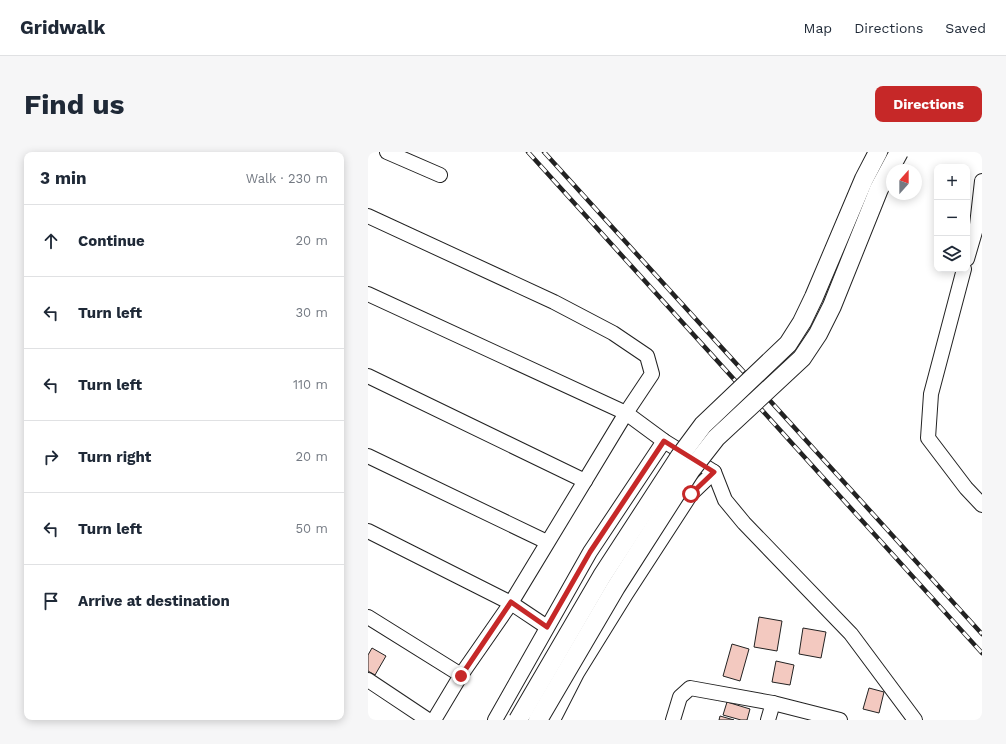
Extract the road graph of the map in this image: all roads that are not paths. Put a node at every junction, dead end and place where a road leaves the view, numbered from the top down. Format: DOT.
graph roads {
  1 [pos="387,152"];
  2 [pos="878,152"];
  3 [pos="899,152"];
  4 [pos="440,175"];
  5 [pos="982,181"];
  6 [pos="368,216"];
  7 [pos="979,225"];
  8 [pos="970,250"];
  9 [pos="963,272"];
  10 [pos="368,294"];
  11 [pos="368,376"];
  12 [pos="626,413"];
  13 [pos="664,441"];
  14 [pos="368,456"];
  15 [pos="714,472"];
  16 [pos="585,481"];
  17 [pos="982,505"];
  18 [pos="368,531"];
  19 [pos="547,542"];
  20 [pos="511,602"];
  21 [pos="368,617"];
  22 [pos="547,627"];
  23 [pos="461,676"];
  24 [pos="368,680"];
  25 [pos="773,703"];
  26 [pos="428,720"];
  27 [pos="434,720"];
  28 [pos="495,720"];
  29 [pos="518,720"];
  30 [pos="538,720"];
  31 [pos="552,720"];
  32 [pos="673,720"];
  33 [pos="768,720"];
  34 [pos="840,720"];
  35 [pos="915,720"];
  1 -- 4 [label="street"];
  2 -- 29 [label="main road, bridge"];
  3 -- 30 [label="main road, bridge"];
  5 -- 7 [label="street"];
  6 -- 12 [label="street"];
  7 -- 8 [label="street"];
  9 -- 17 [label="street"];
  10 -- 12 [label="street"];
  11 -- 16 [label="street"];
  12 -- 13 [label="street"];
  12 -- 16 [label="street"];
  13 -- 15 [label="street"];
  13 -- 22 [label="street"];
  14 -- 19 [label="street"];
  15 -- 31 [label="street"];
  15 -- 35 [label="street"];
  16 -- 19 [label="street"];
  18 -- 20 [label="street"];
  19 -- 20 [label="street"];
  20 -- 22 [label="street"];
  20 -- 23 [label="street"];
  21 -- 23 [label="street"];
  22 -- 28 [label="street"];
  23 -- 27 [label="street"];
  24 -- 26 [label="street"];
  25 -- 32 [label="street"];
  25 -- 33 [label="street"];
  25 -- 34 [label="street"];
}
